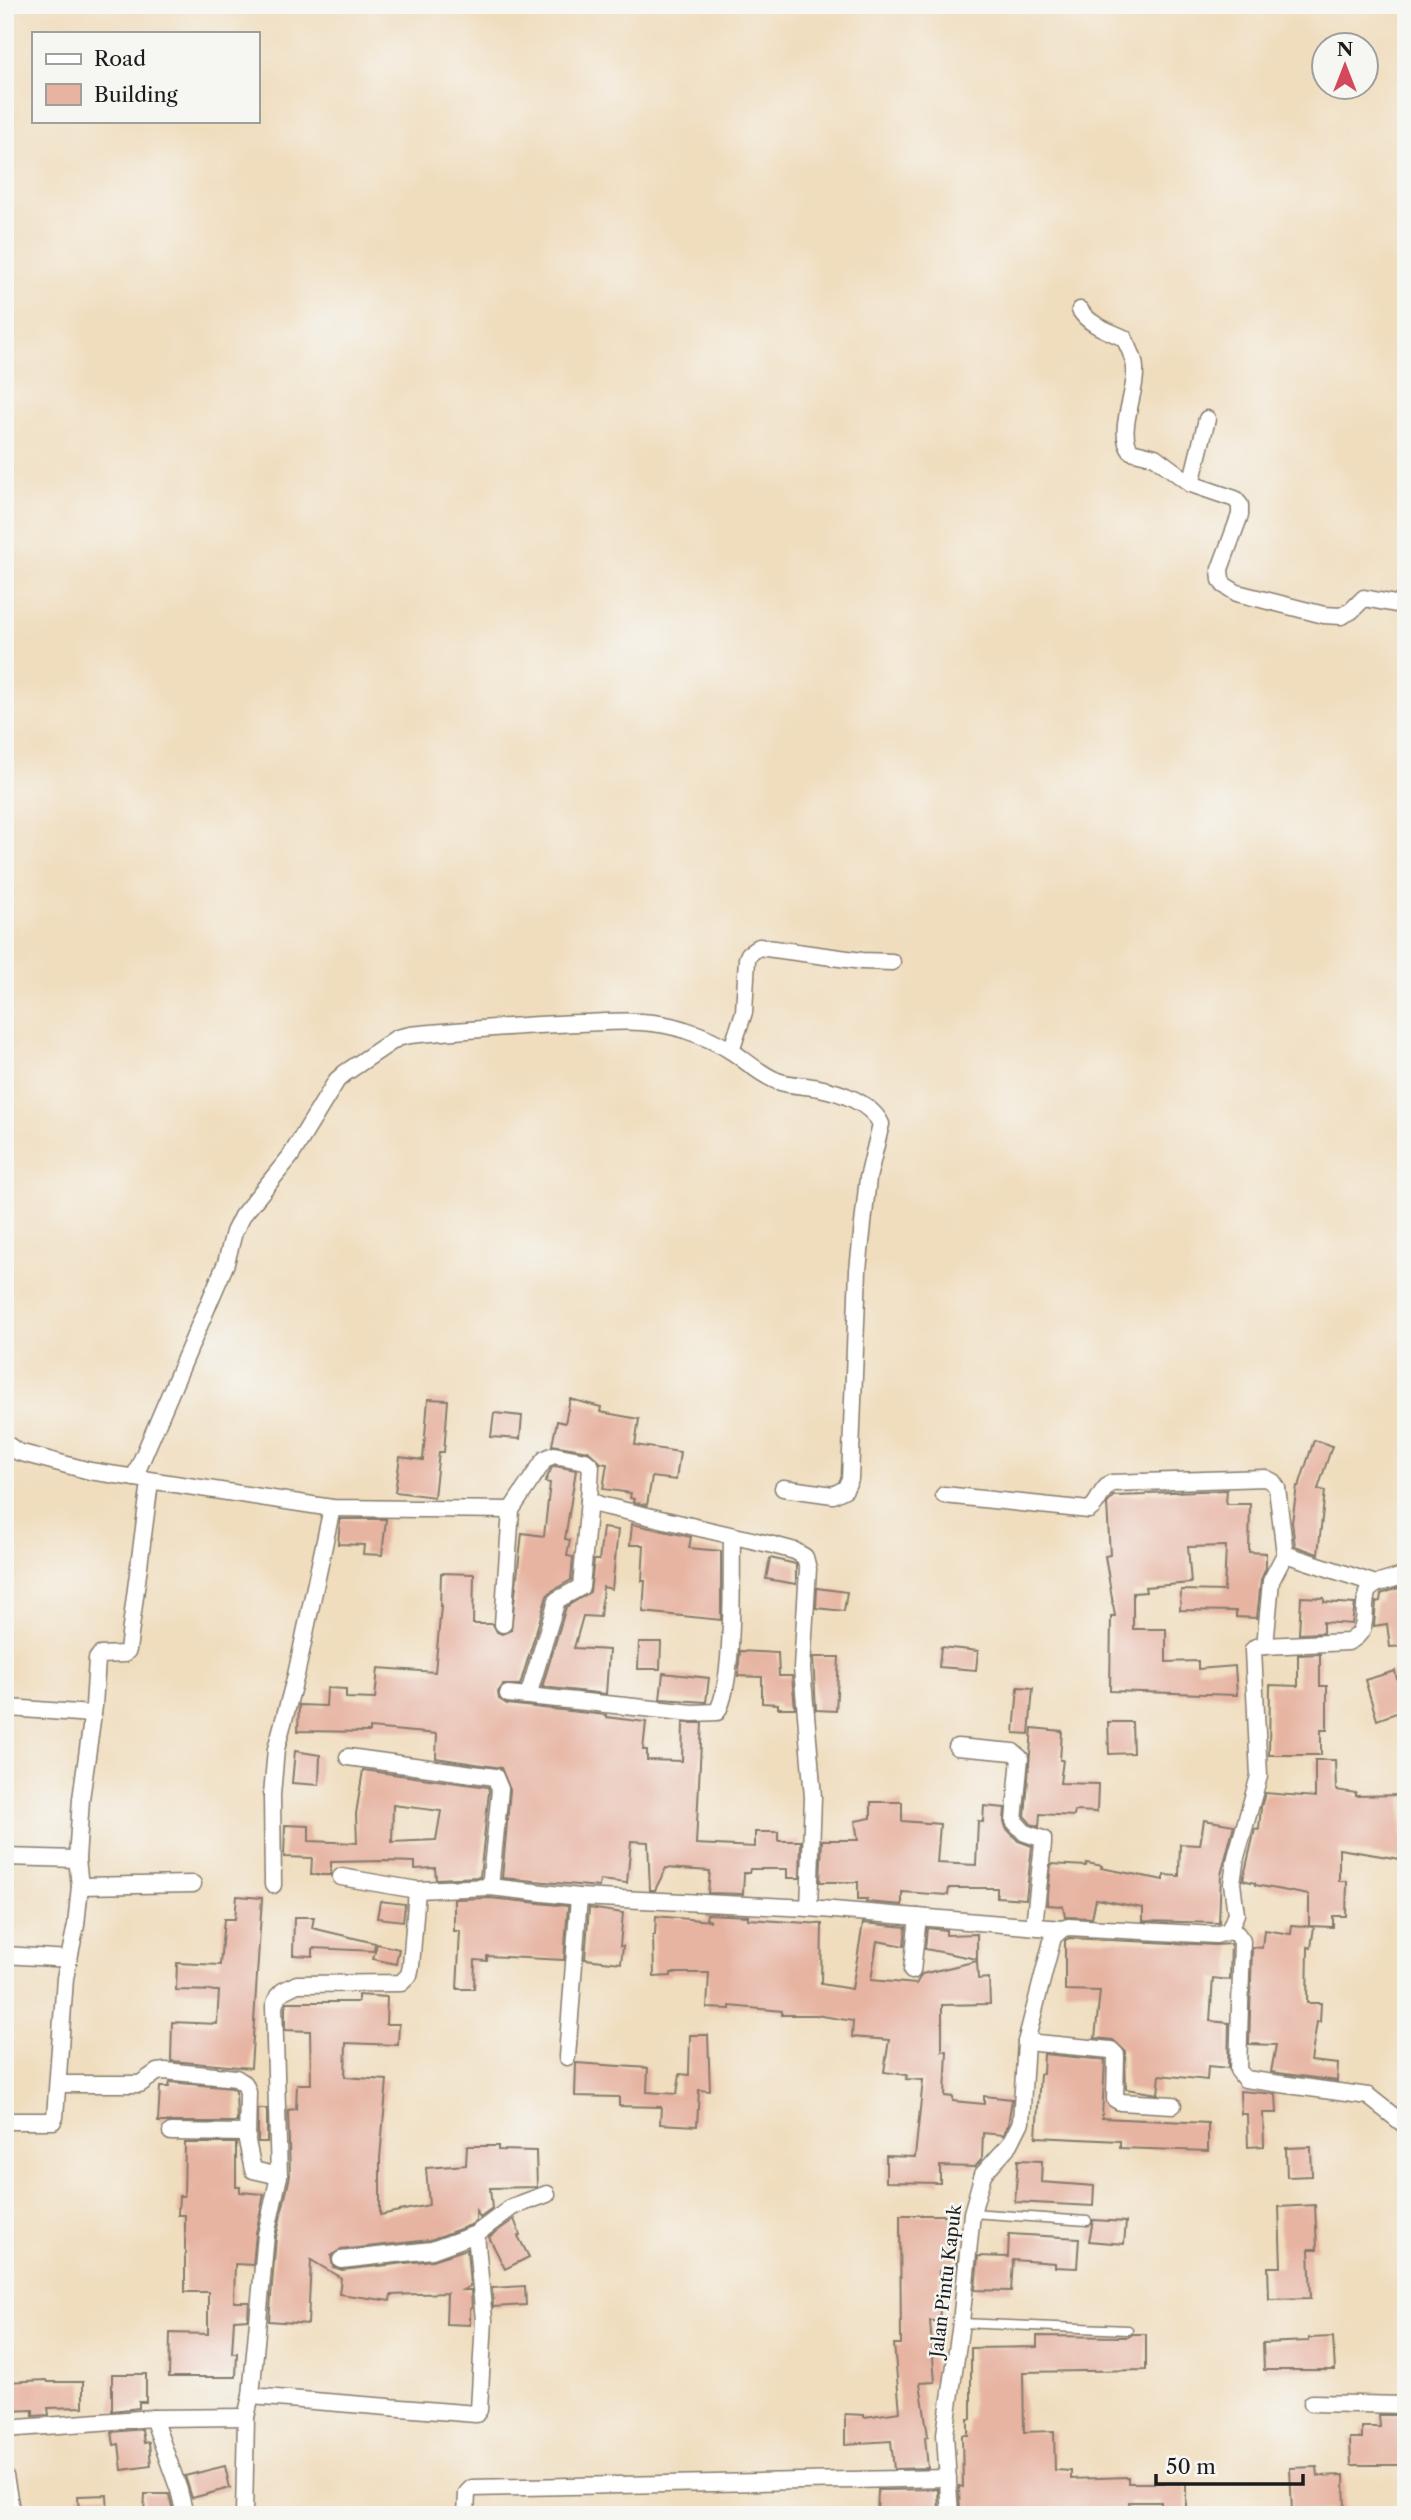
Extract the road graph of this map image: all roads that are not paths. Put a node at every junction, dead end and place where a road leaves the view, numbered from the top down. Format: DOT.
graph roads {
  1 [pos="1080,310"];
  2 [pos="1207,419"];
  3 [pos="1191,484"];
  4 [pos="1406,606"];
  5 [pos="892,962"];
  6 [pos="731,1051"];
  7 [pos="5,1443"];
  8 [pos="142,1480"];
  9 [pos="783,1488"];
  10 [pos="944,1494"];
  11 [pos="589,1500"];
  12 [pos="332,1508"];
  13 [pos="511,1510"];
  14 [pos="732,1536"];
  15 [pos="1285,1555"];
  16 [pos="1406,1575"];
  17 [pos="1376,1584"];
  18 [pos="503,1624"];
  19 [pos="1265,1646"];
  20 [pos="508,1694"];
  21 [pos="528,1696"];
  22 [pos="5,1711"];
  23 [pos="91,1714"];
  24 [pos="957,1747"];
  25 [pos="348,1757"];
  26 [pos="5,1857"];
  27 [pos="77,1859"];
  28 [pos="341,1877"];
  29 [pos="193,1884"];
  30 [pos="273,1885"];
  31 [pos="80,1886"];
  32 [pos="490,1887"];
  33 [pos="417,1890"];
  34 [pos="579,1897"];
  35 [pos="809,1908"];
  36 [pos="918,1917"];
  37 [pos="1034,1926"];
  38 [pos="1062,1929"];
  39 [pos="1229,1931"];
  40 [pos="5,1955"];
  41 [pos="69,1959"];
  42 [pos="912,1971"];
  43 [pos="1026,2042"];
  44 [pos="568,2057"];
  45 [pos="58,2084"];
  46 [pos="1173,2105"];
  47 [pos="5,2121"];
  48 [pos="1406,2126"];
  49 [pos="172,2132"];
  50 [pos="247,2133"];
  51 [pos="279,2176"];
  52 [pos="547,2194"];
  53 [pos="972,2213"];
  54 [pos="1087,2221"];
  55 [pos="476,2234"];
  56 [pos="341,2260"];
  57 [pos="961,2323"];
  58 [pos="1128,2330"];
  59 [pos="251,2396"];
  60 [pos="1312,2403"];
  61 [pos="1406,2405"];
  62 [pos="246,2417"];
  63 [pos="153,2418"];
  64 [pos="5,2429"];
  65 [pos="5,2476"];
  66 [pos="947,2478"];
  67 [pos="12,2515"];
  68 [pos="185,2515"];
  69 [pos="244,2515"];
  70 [pos="466,2515"];
  71 [pos="950,2515"];
  1 -- 3 [label="street"];
  2 -- 3 [label="street"];
  3 -- 4 [label="street"];
  5 -- 6 [label="street"];
  6 -- 8 [label="street"];
  6 -- 9 [label="street"];
  7 -- 8 [label="street"];
  8 -- 12 [label="street"];
  8 -- 23 [label="street"];
  10 -- 15 [label="street"];
  11 -- 13 [label="street"];
  11 -- 14 [label="street"];
  11 -- 21 [label="street"];
  12 -- 13 [label="street"];
  12 -- 30 [label="street"];
  13 -- 18 [label="street"];
  14 -- 21 [label="street"];
  14 -- 35 [label="street"];
  15 -- 17 [label="street"];
  15 -- 19 [label="street"];
  16 -- 17 [label="street"];
  17 -- 19 [label="street"];
  19 -- 39 [label="street"];
  20 -- 21 [label="street"];
  22 -- 23 [label="street"];
  23 -- 27 [label="street"];
  24 -- 37 [label="street"];
  25 -- 32 [label="street"];
  26 -- 27 [label="street"];
  27 -- 31 [label="street"];
  28 -- 33 [label="street"];
  29 -- 31 [label="street"];
  31 -- 41 [label="street"];
  32 -- 33 [label="street"];
  32 -- 34 [label="street"];
  33 -- 51 [label="street"];
  34 -- 35 [label="street"];
  34 -- 44 [label="street"];
  35 -- 36 [label="street"];
  36 -- 37 [label="street"];
  36 -- 42 [label="street"];
  37 -- 38 [label="street"];
  38 -- 39 [label="street"];
  38 -- 43 [label="street, Jalan Pintu Kapuk"];
  39 -- 48 [label="street"];
  40 -- 41 [label="street"];
  41 -- 45 [label="street"];
  43 -- 46 [label="street"];
  43 -- 53 [label="street, Jalan Pintu Kapuk"];
  45 -- 47 [label="street"];
  45 -- 50 [label="street"];
  49 -- 50 [label="street"];
  50 -- 51 [label="street"];
  51 -- 59 [label="street"];
  52 -- 55 [label="street"];
  53 -- 54 [label="lane"];
  53 -- 57 [label="street, Jalan Pintu Kapuk"];
  55 -- 56 [label="street"];
  55 -- 59 [label="street"];
  57 -- 58 [label="lane"];
  57 -- 66 [label="street, Jalan Pintu Kapuk"];
  59 -- 62 [label="street"];
  60 -- 61 [label="street"];
  62 -- 63 [label="street"];
  62 -- 69 [label="street"];
  63 -- 64 [label="street"];
  63 -- 68 [label="street"];
  65 -- 67 [label="street"];
  66 -- 70 [label="street"];
  66 -- 71 [label="street, Jalan Pintu Kapuk"];
}
